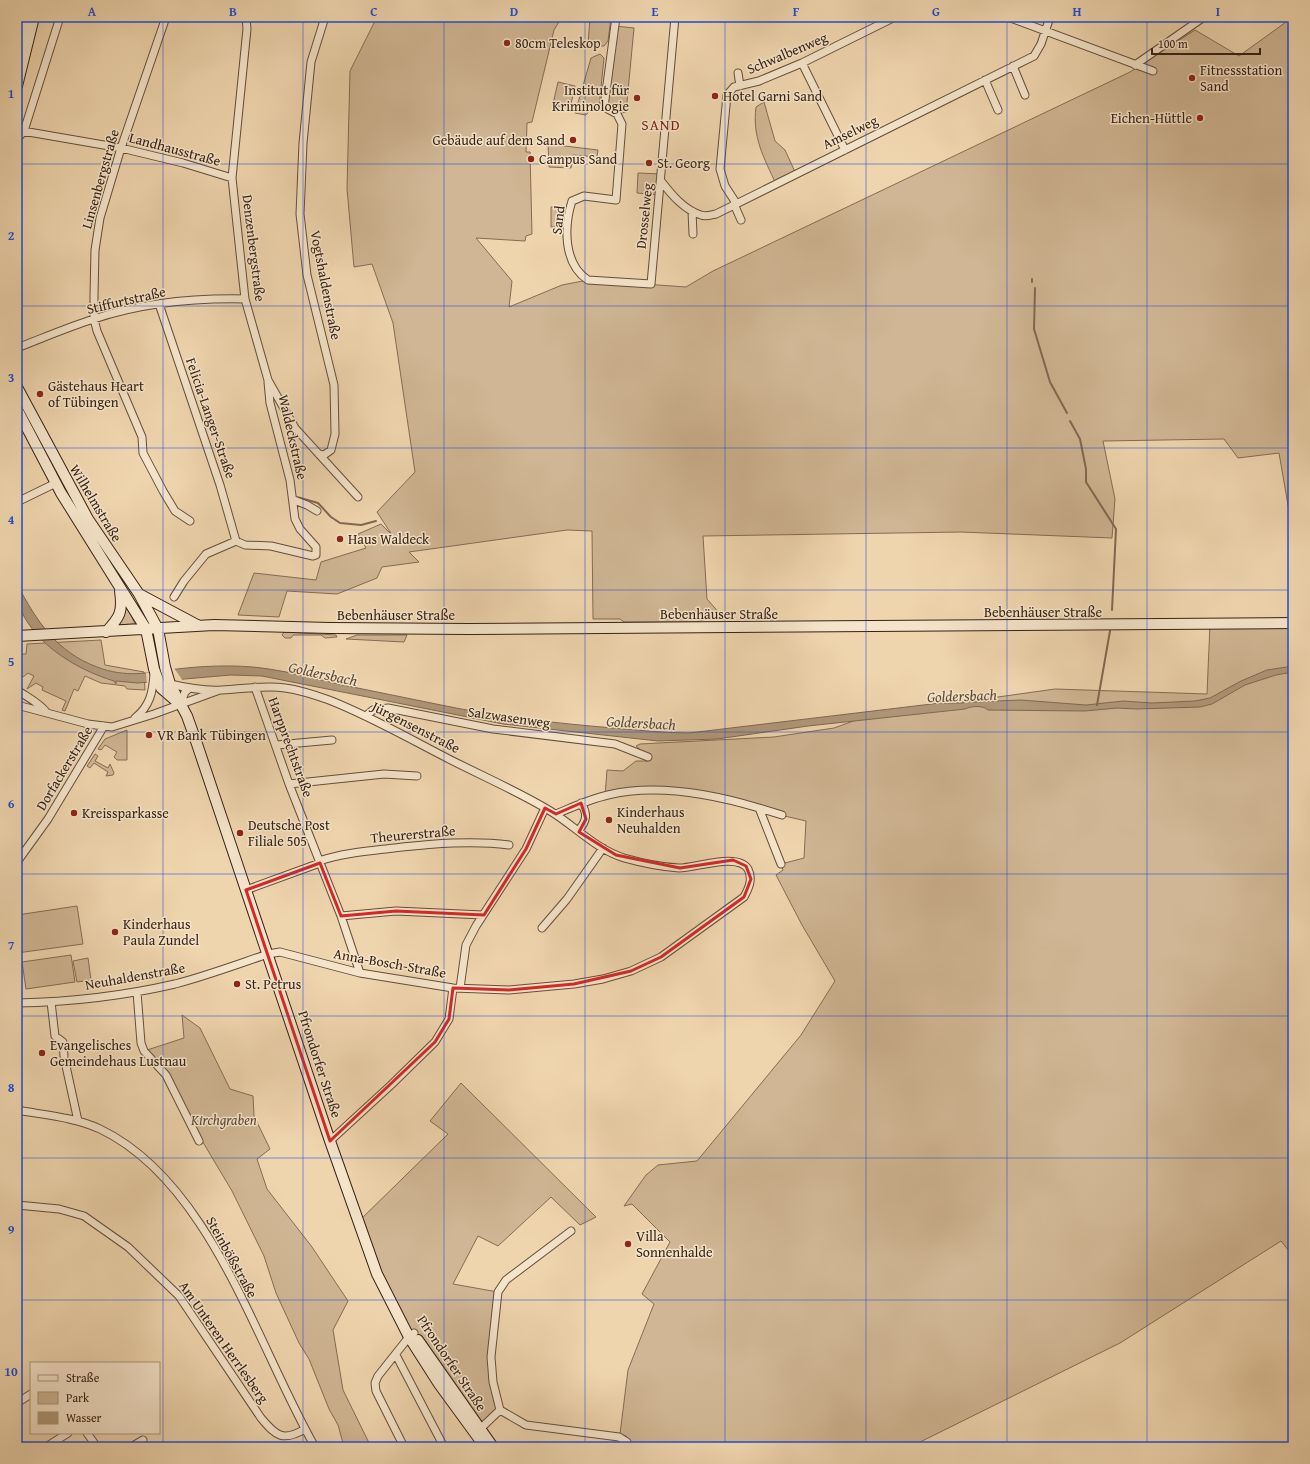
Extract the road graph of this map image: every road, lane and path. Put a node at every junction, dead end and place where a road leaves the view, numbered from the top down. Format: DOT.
graph roads {
  1 [pos="25,17"];
  2 [pos="34,17"];
  3 [pos="60,17"];
  4 [pos="166,17"];
  5 [pos="246,17"];
  6 [pos="250,17"];
  7 [pos="324,17"];
  8 [pos="616,17"];
  9 [pos="675,17"];
  10 [pos="895,17"];
  11 [pos="1008,17"];
  12 [pos="1050,17"];
  13 [pos="1204,17"];
  14 [pos="247,29"];
  15 [pos="1045,31"];
  16 [pos="17,45"];
  17 [pos="802,63"];
  18 [pos="1135,65"];
  19 [pos="1013,66"];
  20 [pos="1153,71"];
  21 [pos="738,73"];
  22 [pos="985,80"];
  23 [pos="17,86"];
  24 [pos="740,86"];
  25 [pos="1025,95"];
  26 [pos="998,110"];
  27 [pos="20,130"];
  28 [pos="17,139"];
  29 [pos="121,148"];
  30 [pos="845,150"];
  31 [pos="232,178"];
  32 [pos="661,180"];
  33 [pos="735,203"];
  34 [pos="692,211"];
  35 [pos="741,220"];
  36 [pos="693,234"];
  37 [pos="588,280"];
  38 [pos="245,299"];
  39 [pos="159,304"];
  40 [pos="94,319"];
  41 [pos="17,348"];
  42 [pos="268,380"];
  43 [pos="17,387"];
  44 [pos="17,409"];
  45 [pos="319,454"];
  46 [pos="56,483"];
  47 [pos="358,497"];
  48 [pos="294,500"];
  49 [pos="17,502"];
  50 [pos="317,511"];
  51 [pos="190,521"];
  52 [pos="236,541"];
  53 [pos="120,587"];
  54 [pos="139,594"];
  55 [pos="174,597"];
  56 [pos="1293,624"];
  57 [pos="199,626"];
  58 [pos="146,629"];
  59 [pos="158,629"];
  60 [pos="106,632"];
  61 [pos="17,636"];
  62 [pos="161,686"];
  63 [pos="255,687"];
  64 [pos="190,688"];
  65 [pos="17,690"];
  66 [pos="221,690"];
  67 [pos="17,705"];
  68 [pos="180,705"];
  69 [pos="48,713"];
  70 [pos="366,716"];
  71 [pos="132,721"];
  72 [pos="104,726"];
  73 [pos="332,740"];
  74 [pos="277,745"];
  75 [pos="648,757"];
  76 [pos="417,776"];
  77 [pos="290,784"];
  78 [pos="581,803"];
  79 [pos="545,808"];
  80 [pos="759,808"];
  81 [pos="556,814"];
  82 [pos="782,815"];
  83 [pos="578,831"];
  84 [pos="509,845"];
  85 [pos="603,848"];
  86 [pos="17,862"];
  87 [pos="319,862"];
  88 [pos="781,864"];
  89 [pos="246,890"];
  90 [pos="340,916"];
  91 [pos="482,916"];
  92 [pos="542,928"];
  93 [pos="268,954"];
  94 [pos="360,973"];
  95 [pos="457,988"];
  96 [pos="136,992"];
  97 [pos="51,1002"];
  98 [pos="17,1003"];
  99 [pos="64,1056"];
  100 [pos="66,1066"];
  101 [pos="17,1110"];
  102 [pos="78,1121"];
  103 [pos="199,1141"];
  104 [pos="330,1142"];
  105 [pos="17,1204"];
  106 [pos="571,1231"];
  107 [pos="411,1335"];
  108 [pos="396,1355"];
  109 [pos="30,1395"];
  110 [pos="17,1403"];
  111 [pos="500,1410"];
  112 [pos="305,1429"];
  113 [pos="477,1432"];
  114 [pos="66,1434"];
  115 [pos="89,1434"];
  116 [pos="143,1440"];
  117 [pos="627,1442"];
  118 [pos="46,1447"];
  119 [pos="97,1447"];
  120 [pos="131,1447"];
  121 [pos="315,1447"];
  122 [pos="404,1447"];
  123 [pos="444,1447"];
  124 [pos="485,1447"];
  125 [pos="493,1447"];
  1 -- 16 [label="main road"];
  2 -- 23 [label="main road"];
  3 -- 27 [label="street"];
  4 -- 29 [label="street, Linsenbergstraße"];
  5 -- 14 [label="street, Denzenbergstraße"];
  6 -- 14 [label="street"];
  7 -- 45 [label="street, Vogtshaldenstraße"];
  8 -- 37 [label="street, Sand"];
  9 -- 32 [label="street, Drosselweg"];
  10 -- 17 [label="street, Schwalbenweg"];
  11 -- 15 [label="street"];
  12 -- 15 [label="street, Amselweg"];
  13 -- 18 [label="street"];
  14 -- 31 [label="street, Denzenbergstraße"];
  15 -- 18 [label="street"];
  15 -- 19 [label="street, Amselweg"];
  17 -- 24 [label="street, Schwalbenweg"];
  17 -- 30 [label="street"];
  18 -- 20 [label="street"];
  19 -- 22 [label="street, Amselweg"];
  19 -- 25 [label="street"];
  21 -- 24 [label="street"];
  22 -- 26 [label="street"];
  22 -- 30 [label="street, Amselweg"];
  24 -- 33 [label="street, Schwalbenweg"];
  27 -- 28 [label="street"];
  27 -- 29 [label="street, Landhausstraße"];
  29 -- 31 [label="street, Landhausstraße"];
  29 -- 40 [label="street, Linsenbergstraße"];
  30 -- 33 [label="street, Amselweg"];
  31 -- 38 [label="street, Denzenbergstraße"];
  32 -- 34 [label="street, Amselweg"];
  32 -- 37 [label="street, Drosselweg"];
  33 -- 34 [label="street, Amselweg"];
  33 -- 35 [label="street, Schwalbenweg"];
  34 -- 36 [label="street"];
  38 -- 39 [label="street, Stiffurtstraße"];
  38 -- 42 [label="street, Denzenbergstraße"];
  39 -- 40 [label="street, Stiffurtstraße"];
  39 -- 52 [label="street, Felicia-Langer-Straße"];
  40 -- 41 [label="street, Stiffurtstraße"];
  40 -- 51 [label="street, Linsenbergstraße"];
  42 -- 45 [label="street, Denzenbergstraße"];
  42 -- 48 [label="street, Waldeckstraße"];
  43 -- 54 [label="main road, Wilhelmstraße"];
  44 -- 46 [label="main road, Wilhelmstraße"];
  45 -- 47 [label="street, Denzenbergstraße"];
  46 -- 49 [label="street"];
  46 -- 53 [label="main road, Wilhelmstraße"];
  48 -- 50 [label="street, Waldeckstraße"];
  48 -- 52 [label="street, Waldeckstraße"];
  52 -- 55 [label="street"];
  53 -- 58 [label="main road, Wilhelmstraße"];
  53 -- 60 [label="main road"];
  54 -- 57 [label="main road"];
  54 -- 59 [label="main road, Wilhelmstraße"];
  56 -- 57 [label="main road, Bebenhäuser Straße"];
  57 -- 59 [label="main road, Bebenhäuser Straße"];
  58 -- 59 [label="main road, Bebenhäuser Straße"];
  58 -- 60 [label="main road, Bebenhäuser Straße"];
  58 -- 62 [label="main road, Pfrondorfer Straße"];
  59 -- 62 [label="main road, Pfrondorfer Straße"];
  60 -- 61 [label="main road, Bebenhäuser Straße"];
  62 -- 64 [label="street, Jürgensenstraße"];
  62 -- 68 [label="main road, Pfrondorfer Straße"];
  62 -- 71 [label="street"];
  63 -- 66 [label="street, Jürgensenstraße"];
  63 -- 70 [label="street, Jürgensenstraße"];
  63 -- 74 [label="street, Harpprechtstraße"];
  64 -- 66 [label="street, Jürgensenstraße"];
  64 -- 68 [label="street"];
  65 -- 69 [label="street"];
  66 -- 68 [label="street, Jürgensenstraße"];
  67 -- 69 [label="street"];
  68 -- 71 [label="street, Jürgensenstraße"];
  68 -- 89 [label="main road, Pfrondorfer Straße"];
  69 -- 72 [label="street"];
  70 -- 75 [label="street, Salzwasenweg"];
  70 -- 79 [label="street, Jürgensenstraße"];
  71 -- 72 [label="street, Jürgensenstraße"];
  72 -- 86 [label="street, Dorfackerstraße"];
  73 -- 74 [label="street"];
  74 -- 77 [label="street, Harpprechtstraße"];
  76 -- 77 [label="street"];
  77 -- 87 [label="street, Harpprechtstraße"];
  78 -- 80 [label="street"];
  78 -- 81 [label="street"];
  78 -- 83 [label="street"];
  79 -- 81 [label="street, Jürgensenstraße"];
  79 -- 91 [label="street"];
  80 -- 82 [label="street"];
  80 -- 88 [label="street"];
  81 -- 83 [label="street, Jürgensenstraße"];
  83 -- 85 [label="street, Jürgensenstraße"];
  84 -- 87 [label="street, Theurerstraße"];
  85 -- 92 [label="street"];
  85 -- 95 [label="street, Anna-Bosch-Straße"];
  87 -- 89 [label="street, Theurerstraße"];
  87 -- 90 [label="street, Harpprechtstraße"];
  89 -- 93 [label="main road, Pfrondorfer Straße"];
  90 -- 91 [label="street"];
  90 -- 94 [label="street, Harpprechtstraße"];
  91 -- 95 [label="street"];
  93 -- 94 [label="street, Anna-Bosch-Straße"];
  93 -- 96 [label="street, Neuhaldenstraße"];
  93 -- 104 [label="main road, Pfrondorfer Straße"];
  94 -- 95 [label="street, Anna-Bosch-Straße"];
  95 -- 104 [label="street"];
  96 -- 97 [label="street, Neuhaldenstraße"];
  96 -- 103 [label="street"];
  97 -- 98 [label="street, Neuhaldenstraße"];
  97 -- 99 [label="street"];
  100 -- 102 [label="street"];
  101 -- 102 [label="street, Steinbößstraße"];
  102 -- 112 [label="street, Steinbößstraße"];
  104 -- 107 [label="main road, Pfrondorfer Straße"];
  105 -- 112 [label="street, Am Unteren Herrlesberg"];
  106 -- 111 [label="street"];
  107 -- 108 [label="street"];
  107 -- 113 [label="main road, Pfrondorfer Straße"];
  108 -- 122 [label="street"];
  108 -- 123 [label="street"];
  109 -- 110 [label="street"];
  111 -- 113 [label="street"];
  111 -- 117 [label="street"];
  112 -- 121 [label="street, Steinbößstraße"];
  113 -- 124 [label="main road, Pfrondorfer Straße"];
  113 -- 125 [label="main road, Pfrondorfer Straße"];
  114 -- 118 [label="street"];
  115 -- 119 [label="street"];
  116 -- 120 [label="street"];
}
